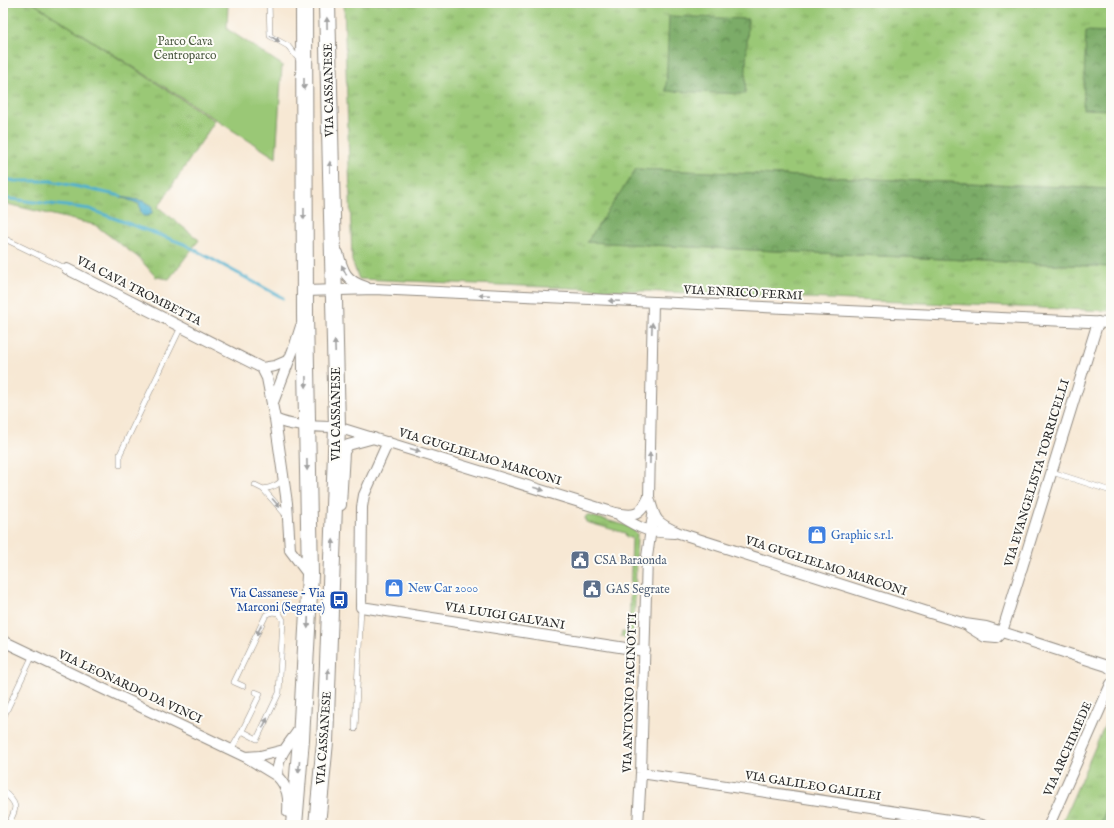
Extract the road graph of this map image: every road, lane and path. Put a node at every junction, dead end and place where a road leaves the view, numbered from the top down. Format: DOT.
graph roads {
  1 [pos="269,3"];
  2 [pos="304,3"];
  3 [pos="327,3"];
  4 [pos="304,64"];
  5 [pos="332,234"];
  6 [pos="3,238"];
  7 [pos="67,269"];
  8 [pos="374,289"];
  9 [pos="333,290"];
  10 [pos="304,291"];
  11 [pos="653,302"];
  12 [pos="305,316"];
  13 [pos="1098,322"];
  14 [pos="1111,323"];
  15 [pos="181,327"];
  16 [pos="289,360"];
  17 [pos="262,368"];
  18 [pos="272,405"];
  19 [pos="275,419"];
  20 [pos="306,426"];
  21 [pos="337,427"];
  22 [pos="374,438"];
  23 [pos="388,442"];
  24 [pos="120,465"];
  25 [pos="1052,472"];
  26 [pos="283,478"];
  27 [pos="255,485"];
  28 [pos="263,489"];
  29 [pos="1111,491"];
  30 [pos="649,497"];
  31 [pos="615,513"];
  32 [pos="653,515"];
  33 [pos="288,517"];
  34 [pos="334,526"];
  35 [pos="650,532"];
  36 [pos="679,533"];
  37 [pos="310,575"];
  38 [pos="361,607"];
  39 [pos="1002,632"];
  40 [pos="3,641"];
  41 [pos="645,651"];
  42 [pos="33,655"];
  43 [pos="1109,667"];
  44 [pos="1111,684"];
  45 [pos="243,686"];
  46 [pos="255,692"];
  47 [pos="3,718"];
  48 [pos="302,725"];
  49 [pos="355,729"];
  50 [pos="242,731"];
  51 [pos="231,750"];
  52 [pos="284,750"];
  53 [pos="246,756"];
  54 [pos="641,773"];
  55 [pos="278,776"];
  56 [pos="3,792"];
  57 [pos="8,825"];
  58 [pos="286,825"];
  59 [pos="294,825"];
  60 [pos="317,825"];
  61 [pos="638,825"];
  62 [pos="982,825"];
  63 [pos="1049,825"];
  1 -- 4 [label="lane, one-way"];
  2 -- 4 [label="main road, VIA CASSANESE"];
  5 -- 3 [label="main road, VIA CASSANESE, one-way"];
  4 -- 10 [label="main road, VIA CASSANESE, one-way"];
  8 -- 5 [label="street, VIA ENRICO FERMI, one-way"];
  5 -- 9 [label="main road, VIA CASSANESE"];
  6 -- 7 [label="lane, VIA CAVA TROMBETTA"];
  7 -- 15 [label="street, VIA CAVA TROMBETTA"];
  8 -- 9 [label="street, VIA ENRICO FERMI"];
  11 -- 8 [label="street, VIA ENRICO FERMI, one-way"];
  9 -- 10 [label="street, VIA ENRICO FERMI"];
  21 -- 9 [label="main road, VIA CASSANESE, one-way"];
  10 -- 12 [label="main road, VIA CASSANESE"];
  11 -- 13 [label="street, VIA ENRICO FERMI"];
  30 -- 11 [label="street, one-way"];
  12 -- 16 [label="street"];
  12 -- 20 [label="main road, VIA CASSANESE, one-way"];
  13 -- 14 [label="street, VIA ENRICO FERMI"];
  13 -- 25 [label="street, VIA EVANGELISTA TORRICELLI"];
  15 -- 17 [label="street, VIA CAVA TROMBETTA"];
  15 -- 24 [label="lane"];
  16 -- 17 [label="street"];
  16 -- 18 [label="street"];
  17 -- 18 [label="street"];
  18 -- 19 [label="street"];
  19 -- 20 [label="street, VIA GUGLIELMO MARCONI"];
  19 -- 26 [label="street"];
  20 -- 21 [label="street, VIA GUGLIELMO MARCONI"];
  20 -- 37 [label="main road, VIA CASSANESE, one-way"];
  21 -- 22 [label="street, VIA GUGLIELMO MARCONI"];
  21 -- 34 [label="main road, VIA CASSANESE"];
  22 -- 23 [label="street, VIA GUGLIELMO MARCONI"];
  22 -- 34 [label="street"];
  23 -- 31 [label="street, VIA GUGLIELMO MARCONI, one-way"];
  23 -- 38 [label="street"];
  25 -- 29 [label="lane"];
  25 -- 39 [label="street, VIA EVANGELISTA TORRICELLI"];
  26 -- 28 [label="lane"];
  26 -- 33 [label="street"];
  27 -- 28 [label="lane"];
  28 -- 33 [label="lane, one-way"];
  30 -- 31 [label="street, VIA GUGLIELMO MARCONI"];
  30 -- 32 [label="street"];
  31 -- 35 [label="street, VIA GUGLIELMO MARCONI"];
  32 -- 35 [label="street, VIA ANTONIO PACINOTTI"];
  32 -- 36 [label="street, VIA GUGLIELMO MARCONI"];
  33 -- 37 [label="street"];
  60 -- 34 [label="main road, VIA CASSANESE, one-way"];
  35 -- 36 [label="street, VIA GUGLIELMO MARCONI"];
  35 -- 41 [label="street, VIA ANTONIO PACINOTTI"];
  36 -- 39 [label="street, VIA GUGLIELMO MARCONI"];
  37 -- 48 [label="main road, VIA CASSANESE, one-way"];
  38 -- 41 [label="street, VIA LUIGI GALVANI"];
  38 -- 49 [label="lane"];
  39 -- 43 [label="street, VIA GUGLIELMO MARCONI"];
  40 -- 42 [label="street, VIA LEONARDO DA VINCI"];
  41 -- 54 [label="street, VIA ANTONIO PACINOTTI"];
  42 -- 47 [label="lane"];
  42 -- 51 [label="street, VIA LEONARDO DA VINCI"];
  44 -- 63 [label="street, VIA ARCHIMEDE"];
  50 -- 45 [label="lane, one-way"];
  46 -- 50 [label="lane"];
  48 -- 52 [label="street"];
  48 -- 59 [label="main road, VIA CASSANESE, one-way"];
  50 -- 51 [label="lane"];
  51 -- 53 [label="street, VIA LEONARDO DA VINCI"];
  52 -- 53 [label="street"];
  52 -- 55 [label="street"];
  53 -- 55 [label="street, VIA LEONARDO DA VINCI"];
  54 -- 61 [label="street, VIA ANTONIO PACINOTTI"];
  54 -- 62 [label="street, VIA GALILEO GALILEI"];
  55 -- 58 [label="street"];
  56 -- 57 [label="lane"];
}
